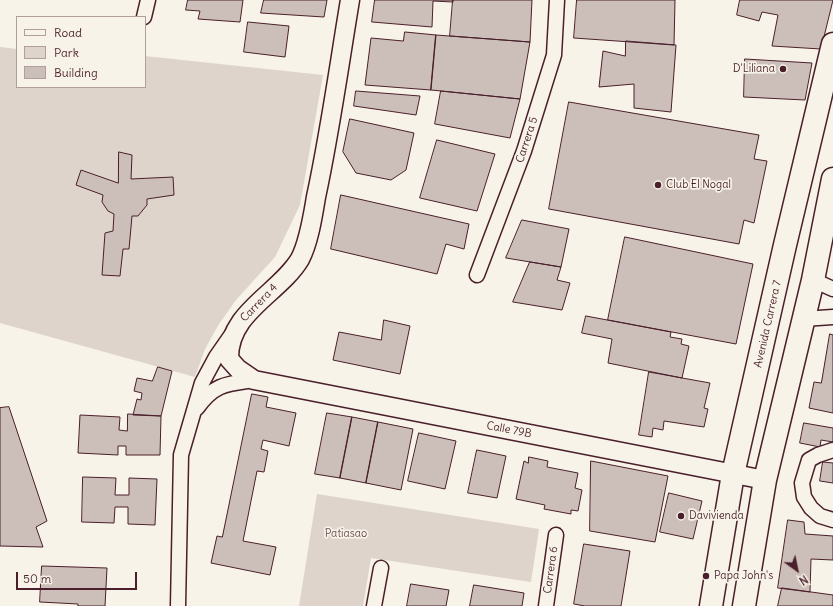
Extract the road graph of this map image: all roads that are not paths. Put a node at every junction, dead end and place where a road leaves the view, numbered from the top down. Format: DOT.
graph roads {
  1 [pos="148,0"];
  2 [pos="350,0"];
  3 [pos="557,0"];
  4 [pos="144,16"];
  5 [pos="833,44"];
  6 [pos="833,179"];
  7 [pos="477,275"];
  8 [pos="813,280"];
  9 [pos="833,289"];
  10 [pos="833,317"];
  11 [pos="803,319"];
  12 [pos="235,329"];
  13 [pos="254,380"];
  14 [pos="192,415"];
  15 [pos="833,450"];
  16 [pos="733,474"];
  17 [pos="765,480"];
  18 [pos="833,520"];
  19 [pos="556,535"];
  20 [pos="381,568"];
  21 [pos="178,606"];
  22 [pos="374,606"];
  23 [pos="546,606"];
  24 [pos="711,606"];
  25 [pos="744,606"];
  1 -- 4 [label="street"];
  2 -- 12 [label="street, Carrera 4"];
  3 -- 7 [label="street, Carrera 5"];
  5 -- 16 [label="main road, Avenida Carrera 7"];
  6 -- 8 [label="main road"];
  8 -- 9 [label="street"];
  8 -- 11 [label="main road"];
  10 -- 11 [label="street"];
  11 -- 17 [label="main road"];
  12 -- 13 [label="street, Calle 79B"];
  12 -- 14 [label="street, Carrera 4"];
  13 -- 14 [label="street, Calle 79B"];
  13 -- 16 [label="street, Calle 79B"];
  14 -- 21 [label="street, Carrera 4"];
  15 -- 18 [label="street"];
  16 -- 17 [label="street, Calle 79B"];
  16 -- 24 [label="main road, Avenida Carrera 7"];
  17 -- 25 [label="main road"];
  19 -- 23 [label="street, Carrera 6"];
  20 -- 22 [label="street"];
}
